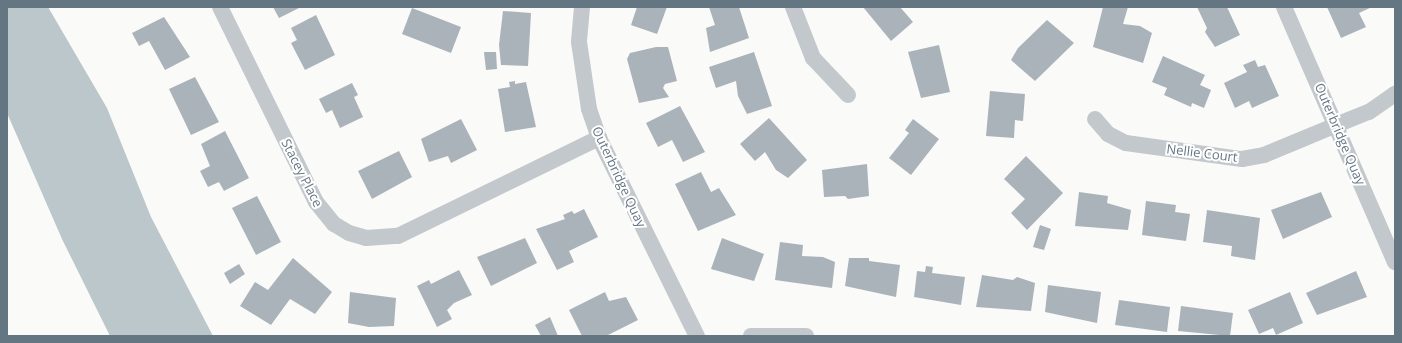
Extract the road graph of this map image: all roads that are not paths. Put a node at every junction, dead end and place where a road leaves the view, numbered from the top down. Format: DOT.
graph roads {
  1 [pos="220,7"];
  2 [pos="582,7"];
  3 [pos="793,7"];
  4 [pos="1284,7"];
  5 [pos="1395,94"];
  6 [pos="848,95"];
  7 [pos="1095,119"];
  8 [pos="1336,125"];
  9 [pos="599,138"];
  10 [pos="1395,262"];
  11 [pos="697,336"];
  12 [pos="751,336"];
  13 [pos="806,336"];
  1 -- 9 [label="street, Stacey Place"];
  2 -- 9 [label="street, Outerbridge Quay"];
  3 -- 6 [label="street"];
  4 -- 8 [label="street, Outerbridge Quay"];
  5 -- 8 [label="street, Nellie Court"];
  7 -- 8 [label="street, Nellie Court"];
  8 -- 10 [label="street, Outerbridge Quay"];
  9 -- 11 [label="street, Outerbridge Quay"];
  12 -- 13 [label="street"];
}
